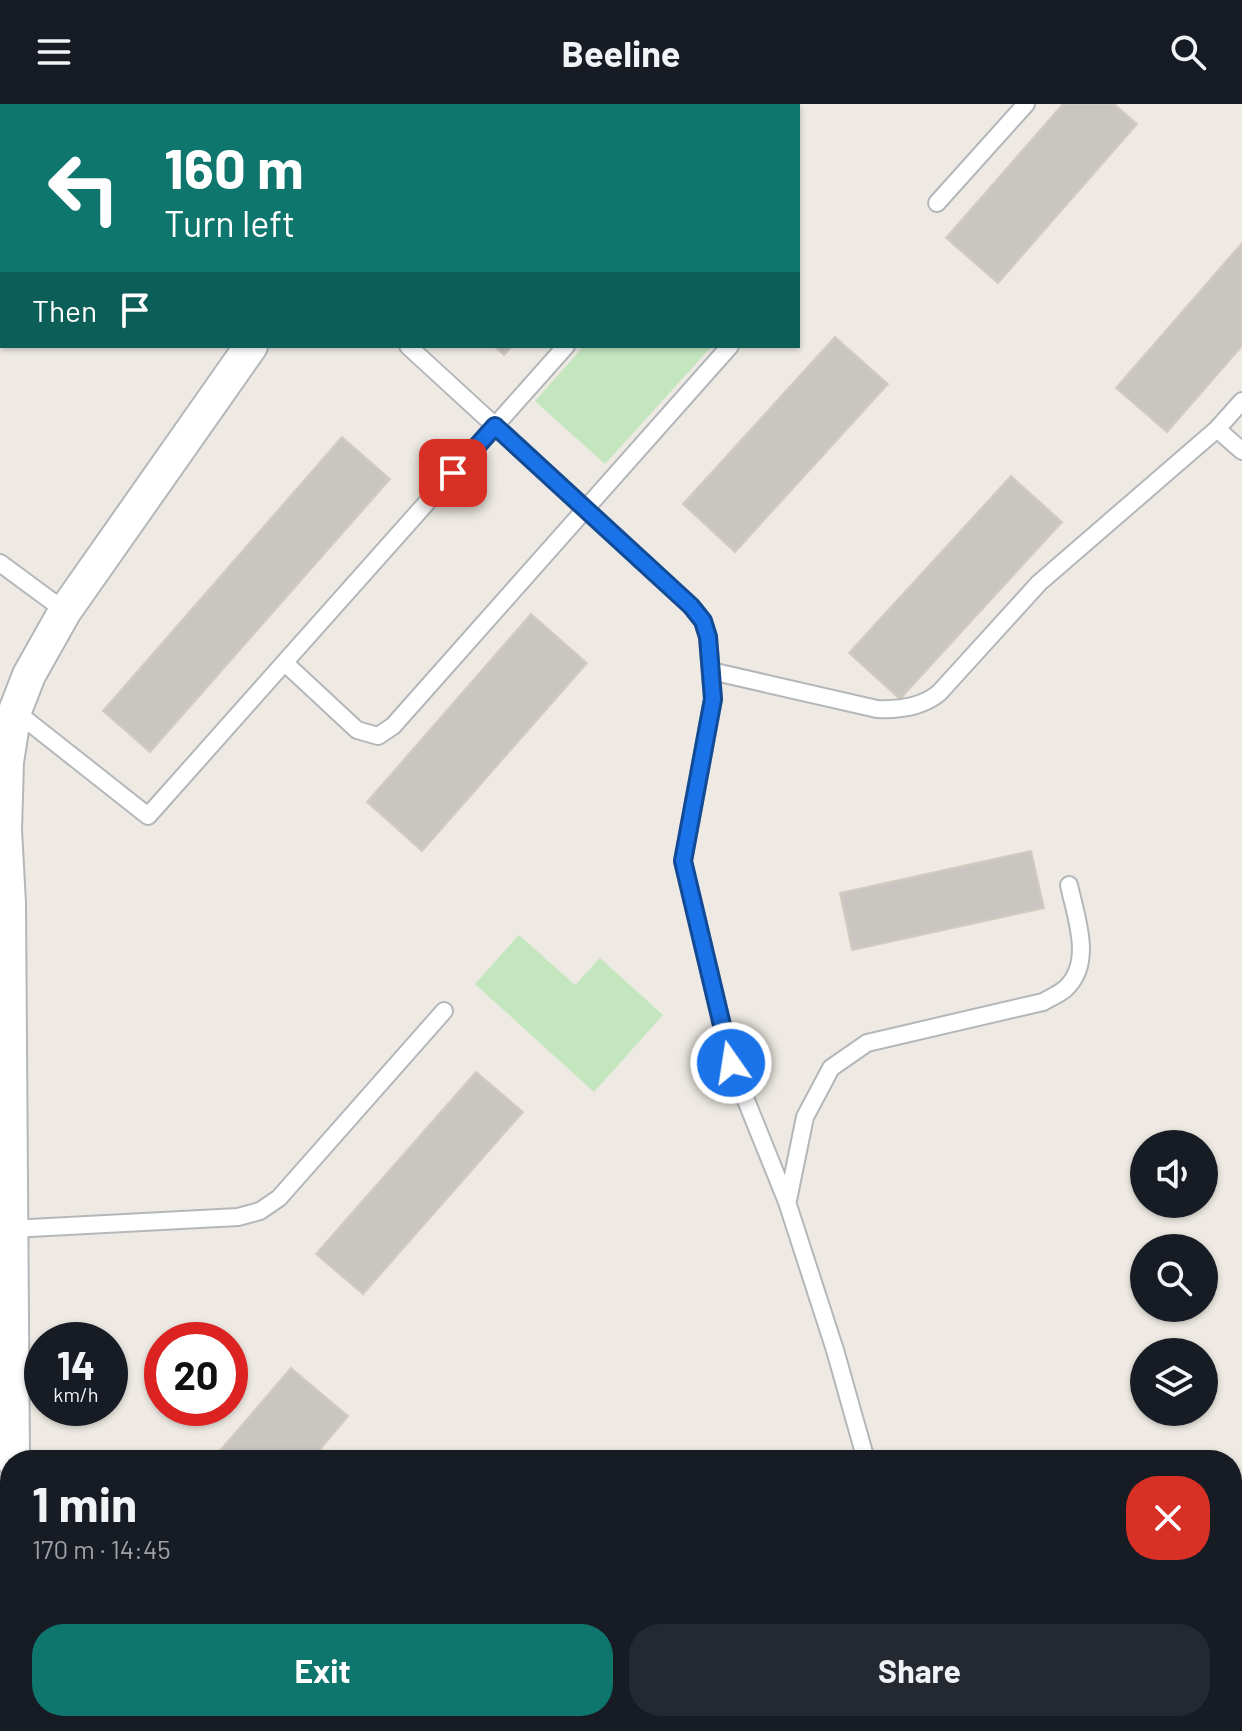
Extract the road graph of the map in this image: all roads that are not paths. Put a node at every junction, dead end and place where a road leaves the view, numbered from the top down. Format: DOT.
graph roads {
  1 [pos="1026,104"];
  2 [pos="937,203"];
  3 [pos="250,348"];
  4 [pos="410,348"];
  5 [pos="564,348"];
  6 [pos="728,348"];
  7 [pos="1242,401"];
  8 [pos="495,426"];
  9 [pos="1217,429"];
  10 [pos="1242,451"];
  11 [pos="585,509"];
  12 [pos="0,563"];
  13 [pos="65,611"];
  14 [pos="285,663"];
  15 [pos="711,671"];
  16 [pos="9,722"];
  17 [pos="1069,885"];
  18 [pos="5,901"];
  19 [pos="444,1011"];
  20 [pos="787,1202"];
  21 [pos="11,1229"];
  22 [pos="13,1450"];
  23 [pos="863,1450"];
  1 -- 2 [label="lane"];
  3 -- 13 [label="street"];
  4 -- 8 [label="lane"];
  5 -- 8 [label="lane"];
  6 -- 11 [label="lane"];
  7 -- 9 [label="lane"];
  8 -- 11 [label="lane"];
  8 -- 14 [label="lane"];
  9 -- 10 [label="lane"];
  9 -- 15 [label="lane"];
  11 -- 14 [label="lane"];
  11 -- 15 [label="lane"];
  12 -- 13 [label="lane"];
  13 -- 16 [label="street"];
  14 -- 16 [label="lane"];
  15 -- 20 [label="lane"];
  16 -- 18 [label="street"];
  17 -- 20 [label="lane"];
  18 -- 21 [label="street"];
  19 -- 21 [label="lane"];
  20 -- 23 [label="lane"];
  21 -- 22 [label="street"];
}
